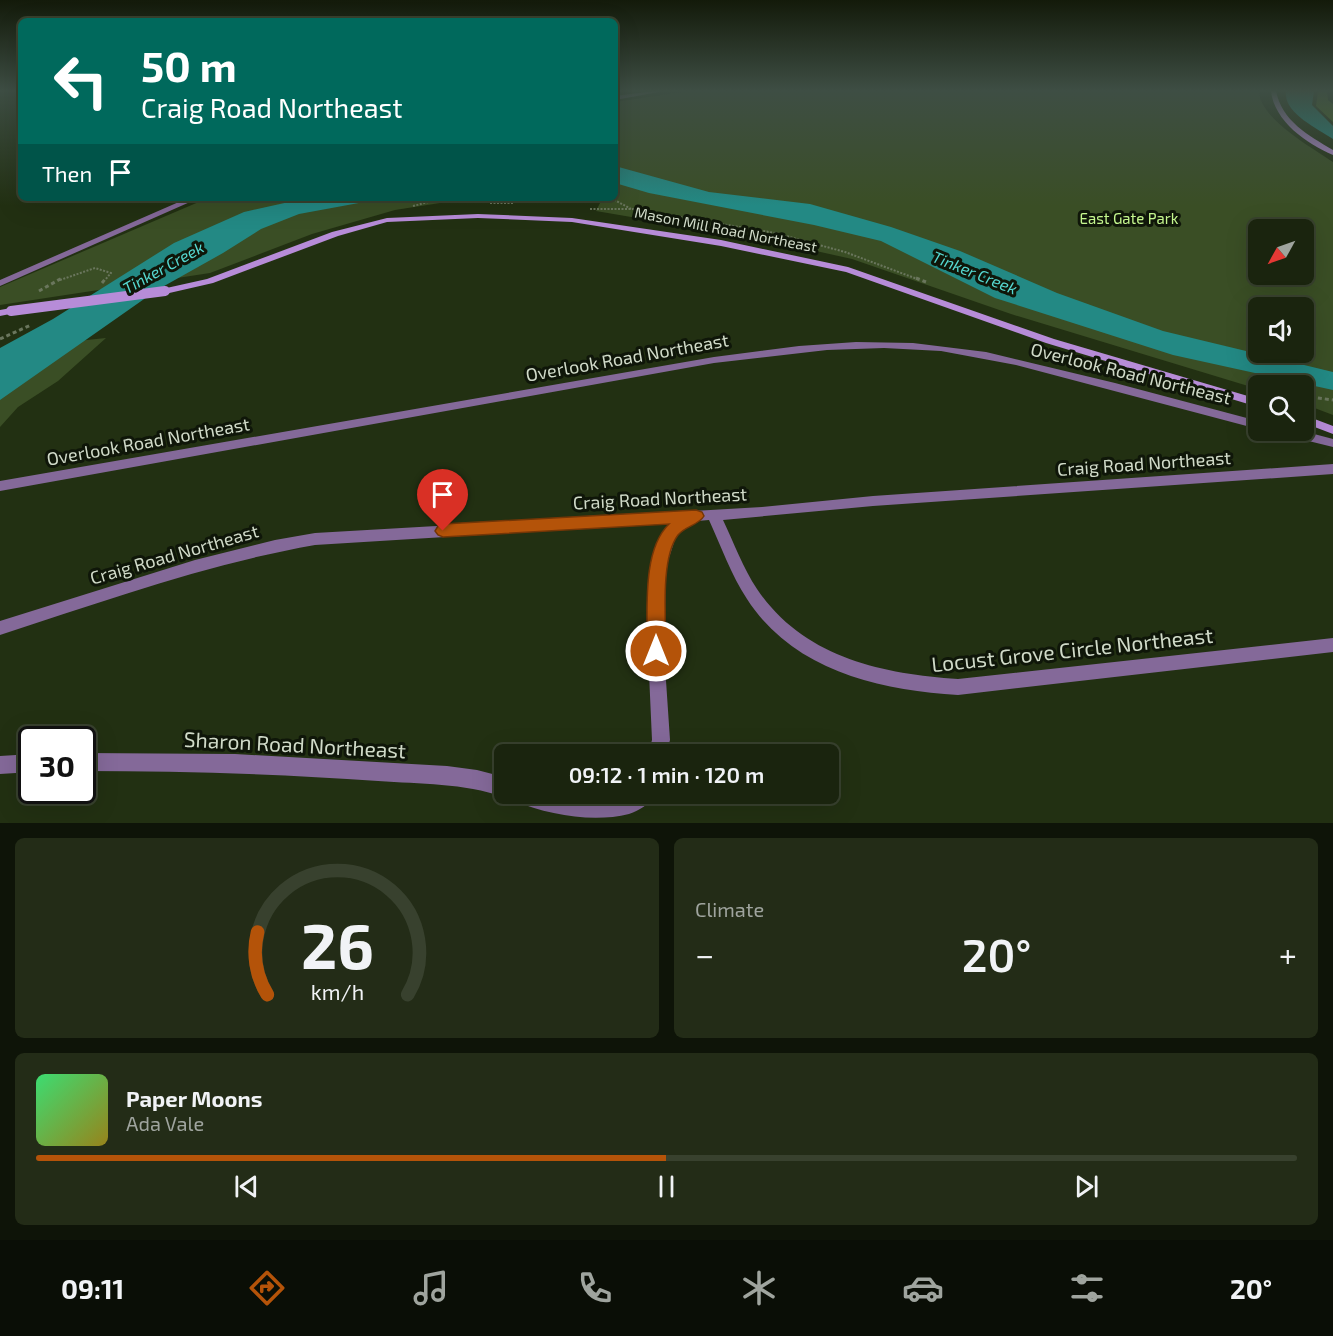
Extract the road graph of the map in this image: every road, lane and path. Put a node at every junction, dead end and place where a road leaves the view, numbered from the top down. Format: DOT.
graph roads {
  1 [pos="1299,129"];
  2 [pos="1333,153"];
  3 [pos="187,201"];
  4 [pos="432,201"];
  5 [pos="617,201"];
  6 [pos="408,207"];
  7 [pos="632,209"];
  8 [pos="0,283"];
  9 [pos="5,312"];
  10 [pos="1314,397"];
  11 [pos="1248,400"];
  12 [pos="1333,400"];
  13 [pos="1248,422"];
  14 [pos="1314,423"];
  15 [pos="1333,430"];
  16 [pos="1314,438"];
  17 [pos="1333,443"];
  18 [pos="1333,469"];
  19 [pos="0,486"];
  20 [pos="714,515"];
  21 [pos="696,516"];
  22 [pos="0,628"];
  23 [pos="1333,645"];
  24 [pos="660,744"];
  25 [pos="96,762"];
  26 [pos="18,764"];
  27 [pos="0,765"];
  28 [pos="494,784"];
  29 [pos="547,804"];
  30 [pos="638,804"];
  1 -- 2 [label="street"];
  3 -- 8 [label="street"];
  4 -- 6 [label="path"];
  5 -- 7 [label="path"];
  9 -- 11 [label="street, Mason Mill Road Northeast, bridge"];
  10 -- 12 [label="path"];
  13 -- 19 [label="street, Overlook Road Northeast"];
  14 -- 15 [label="street"];
  16 -- 17 [label="street"];
  18 -- 20 [label="street, Craig Road Northeast"];
  20 -- 21 [label="street, Craig Road Northeast"];
  20 -- 23 [label="street, Locust Grove Circle Northeast"];
  21 -- 22 [label="street, Craig Road Northeast"];
  21 -- 24 [label="street"];
  25 -- 28 [label="street, Sharon Road Northeast"];
  26 -- 27 [label="street"];
  29 -- 30 [label="street"];
}
